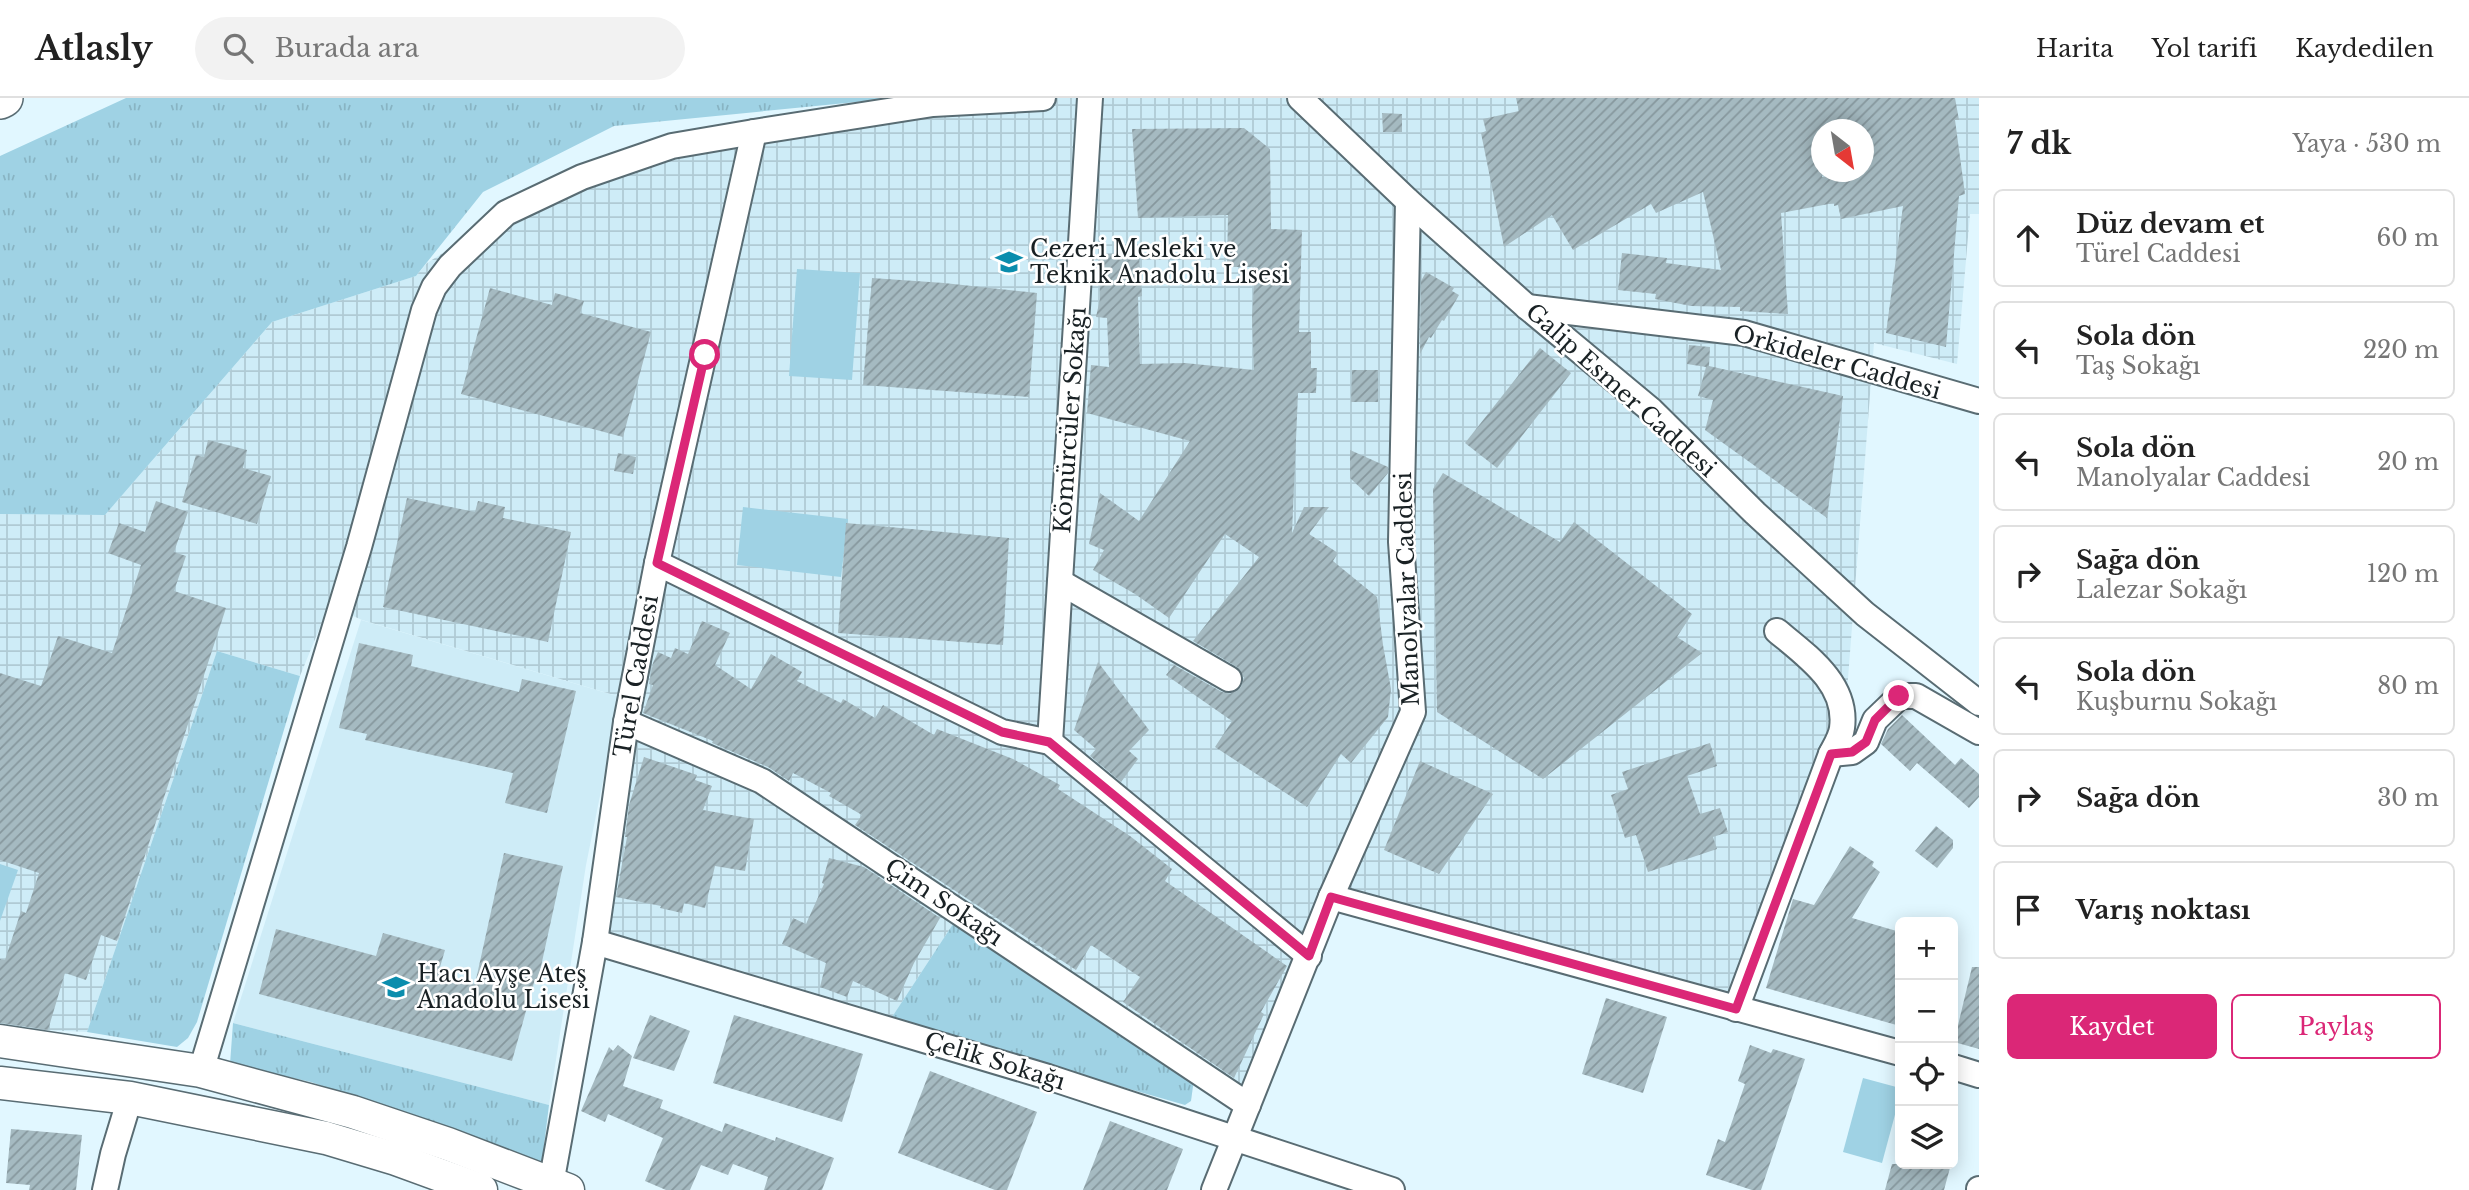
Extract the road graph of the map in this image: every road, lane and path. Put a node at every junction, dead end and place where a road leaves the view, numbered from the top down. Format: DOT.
graph roads {
  1 [pos="1043,98"];
  2 [pos="1090,98"];
  3 [pos="1300,98"];
  4 [pos="754,132"];
  5 [pos="1408,201"];
  6 [pos="1527,307"];
  7 [pos="1979,401"];
  8 [pos="657,563"];
  9 [pos="1060,582"];
  10 [pos="1777,631"];
  11 [pos="1228,679"];
  12 [pos="1979,704"];
  13 [pos="626,722"];
  14 [pos="1979,733"];
  15 [pos="1049,742"];
  16 [pos="1831,754"];
  17 [pos="1331,897"];
  18 [pos="595,942"];
  19 [pos="1309,956"];
  20 [pos="1736,1009"];
  21 [pos="0,1041"];
  22 [pos="1895,1052"];
  23 [pos="1958,1069"];
  24 [pos="201,1071"];
  25 [pos="1979,1075"];
  26 [pos="0,1083"];
  27 [pos="130,1098"];
  28 [pos="1248,1105"];
  29 [pos="1235,1139"];
  30 [pos="560,1187"];
  31 [pos="106,1190"];
  32 [pos="481,1190"];
  33 [pos="1214,1190"];
  34 [pos="1392,1190"];
  1 -- 4 [label="street"];
  2 -- 9 [label="street, Kömürcüler Sokağı"];
  3 -- 5 [label="street, Galip Esmer Caddesi"];
  4 -- 8 [label="street, Türel Caddesi"];
  4 -- 24 [label="street"];
  5 -- 6 [label="street, Galip Esmer Caddesi"];
  5 -- 17 [label="street, Manolyalar Caddesi"];
  6 -- 7 [label="street, Orkideler Caddesi"];
  6 -- 12 [label="street, Galip Esmer Caddesi"];
  8 -- 13 [label="street, Türel Caddesi"];
  8 -- 15 [label="street"];
  9 -- 11 [label="street"];
  9 -- 15 [label="street, Kömürcüler Sokağı"];
  10 -- 16 [label="street"];
  13 -- 18 [label="street, Türel Caddesi"];
  13 -- 28 [label="street, Çim Sokağı"];
  14 -- 16 [label="street"];
  15 -- 19 [label="street"];
  16 -- 20 [label="street"];
  17 -- 19 [label="street, Manolyalar Caddesi"];
  17 -- 20 [label="street"];
  18 -- 29 [label="street, Çelik Sokağı"];
  18 -- 30 [label="street, Türel Caddesi"];
  19 -- 28 [label="street, Manolyalar Caddesi"];
  20 -- 22 [label="street"];
  21 -- 24 [label="main road"];
  23 -- 25 [label="street"];
  24 -- 30 [label="main road"];
  26 -- 27 [label="main road"];
  27 -- 31 [label="street"];
  27 -- 32 [label="main road"];
  28 -- 29 [label="street, Manolyalar Caddesi"];
  29 -- 33 [label="street, Manolyalar Caddesi"];
  29 -- 34 [label="street, Çelik Sokağı"];
}
